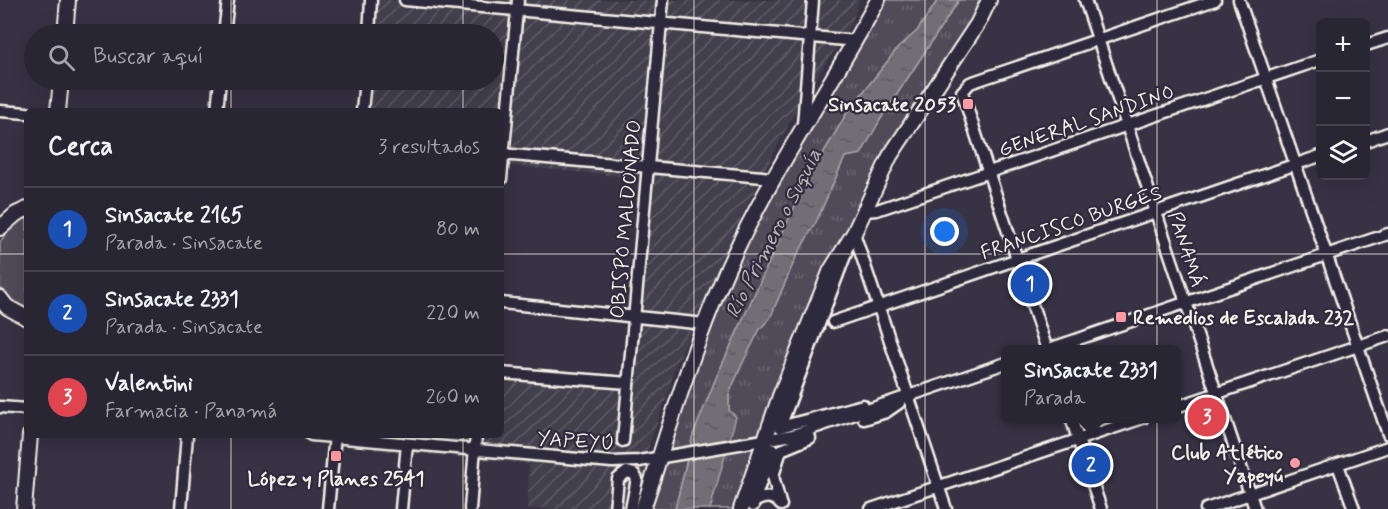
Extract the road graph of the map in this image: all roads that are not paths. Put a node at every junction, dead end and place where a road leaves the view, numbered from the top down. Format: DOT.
graph roads {
  1 [pos="68,0"];
  2 [pos="228,0"];
  3 [pos="372,0"];
  4 [pos="405,0"];
  5 [pos="518,0"];
  6 [pos="663,0"];
  7 [pos="813,0"];
  8 [pos="878,0"];
  9 [pos="989,0"];
  10 [pos="1085,0"];
  11 [pos="1215,0"];
  12 [pos="1239,0"];
  13 [pos="517,12"];
  14 [pos="661,23"];
  15 [pos="66,24"];
  16 [pos="225,24"];
  17 [pos="370,24"];
  18 [pos="810,38"];
  19 [pos="1388,38"];
  20 [pos="1098,40"];
  21 [pos="856,41"];
  22 [pos="1370,43"];
  23 [pos="1316,61"];
  24 [pos="1266,78"];
  25 [pos="60,90"];
  26 [pos="219,90"];
  27 [pos="364,90"];
  28 [pos="58,108"];
  29 [pos="217,108"];
  30 [pos="362,108"];
  31 [pos="0,111"];
  32 [pos="24,112"];
  33 [pos="1127,124"];
  34 [pos="803,128"];
  35 [pos="1388,133"];
  36 [pos="504,135"];
  37 [pos="1370,139"];
  38 [pos="504,154"];
  39 [pos="1316,157"];
  40 [pos="1295,164"];
  41 [pos="648,167"];
  42 [pos="988,173"];
  43 [pos="773,178"];
  44 [pos="24,210"];
  45 [pos="864,211"];
  46 [pos="1156,212"];
  47 [pos="0,228"];
  48 [pos="854,233"];
  49 [pos="1388,234"];
  50 [pos="1326,255"];
  51 [pos="1017,259"];
  52 [pos="0,298"];
  53 [pos="1186,302"];
  54 [pos="504,303"];
  55 [pos="879,307"];
  56 [pos="634,315"];
  57 [pos="24,316"];
  58 [pos="833,321"];
  59 [pos="705,324"];
  60 [pos="1388,336"];
  61 [pos="1046,345"];
  62 [pos="1059,345"];
  63 [pos="1358,347"];
  64 [pos="1001,364"];
  65 [pos="504,373"];
  66 [pos="628,383"];
  67 [pos="1217,394"];
  68 [pos="908,396"];
  69 [pos="1181,405"];
  70 [pos="0,407"];
  71 [pos="24,409"];
  72 [pos="1073,423"];
  73 [pos="1128,423"];
  74 [pos="1388,434"];
  75 [pos="30,438"];
  76 [pos="187,438"];
  77 [pos="335,438"];
  78 [pos="353,438"];
  79 [pos="476,438"];
  80 [pos="1078,440"];
  81 [pos="623,441"];
  82 [pos="407,444"];
  83 [pos="769,445"];
  84 [pos="1388,447"];
  85 [pos="475,450"];
  86 [pos="659,458"];
  87 [pos="1338,465"];
  88 [pos="938,488"];
  89 [pos="1250,494"];
  90 [pos="782,506"];
  91 [pos="749,507"];
  92 [pos="24,509"];
  93 [pos="181,509"];
  94 [pos="328,509"];
  95 [pos="401,509"];
  96 [pos="470,509"];
  97 [pos="615,509"];
  98 [pos="631,509"];
  99 [pos="643,509"];
  100 [pos="872,509"];
  101 [pos="946,509"];
  102 [pos="1101,509"];
  103 [pos="1206,509"];
  104 [pos="1255,509"];
  105 [pos="1354,509"];
  1 -- 15 [label="main road"];
  2 -- 16 [label="street"];
  3 -- 17 [label="street"];
  4 -- 13 [label="street"];
  5 -- 13 [label="street"];
  6 -- 14 [label="street, OBISPO MALDONADO"];
  7 -- 18 [label="street"];
  8 -- 21 [label="main road"];
  9 -- 45 [label="main road"];
  10 -- 20 [label="street, PANAMÁ"];
  11 -- 20 [label="street"];
  12 -- 24 [label="street"];
  13 -- 14 [label="street"];
  13 -- 36 [label="street"];
  14 -- 18 [label="street"];
  14 -- 41 [label="street, OBISPO MALDONADO"];
  18 -- 21 [label="street"];
  18 -- 34 [label="street"];
  19 -- 22 [label="street"];
  20 -- 33 [label="street, PANAMÁ"];
  20 -- 42 [label="street"];
  21 -- 34 [label="main road"];
  23 -- 24 [label="street, GENERAL SANDINO"];
  24 -- 33 [label="street, GENERAL SANDINO"];
  24 -- 40 [label="street"];
  25 -- 28 [label="main road"];
  26 -- 29 [label="street"];
  27 -- 30 [label="street"];
  31 -- 32 [label="street"];
  33 -- 42 [label="street, GENERAL SANDINO"];
  33 -- 46 [label="street, PANAMÁ"];
  34 -- 43 [label="main road"];
  35 -- 37 [label="street"];
  38 -- 41 [label="street"];
  39 -- 40 [label="street, FRANCISCO BURGES"];
  40 -- 46 [label="street, FRANCISCO BURGES"];
  40 -- 50 [label="street"];
  41 -- 43 [label="street"];
  41 -- 56 [label="street, OBISPO MALDONADO"];
  42 -- 45 [label="street, GENERAL SANDINO"];
  42 -- 51 [label="street"];
  43 -- 59 [label="main road"];
  44 -- 47 [label="main road"];
  45 -- 48 [label="main road"];
  46 -- 51 [label="street, FRANCISCO BURGES"];
  46 -- 53 [label="street, PANAMÁ"];
  48 -- 55 [label="street"];
  48 -- 68 [label="street"];
  48 -- 83 [label="main road"];
  49 -- 50 [label="street"];
  50 -- 53 [label="street"];
  50 -- 63 [label="street"];
  51 -- 55 [label="street, FRANCISCO BURGES"];
  51 -- 61 [label="street"];
  52 -- 57 [label="main road"];
  53 -- 62 [label="street"];
  53 -- 67 [label="street, PANAMÁ"];
  54 -- 56 [label="street"];
  55 -- 58 [label="street, FRANCISCO BURGES"];
  55 -- 68 [label="street"];
  56 -- 59 [label="street"];
  56 -- 66 [label="street, OBISPO MALDONADO"];
  59 -- 86 [label="main road"];
  60 -- 63 [label="street"];
  63 -- 67 [label="street"];
  63 -- 74 [label="street"];
  64 -- 68 [label="street"];
  65 -- 66 [label="street"];
  66 -- 81 [label="street, OBISPO MALDONADO"];
  67 -- 69 [label="street"];
  67 -- 89 [label="street, PANAMÁ"];
  68 -- 83 [label="street"];
  68 -- 83 [label="street"];
  68 -- 88 [label="street"];
  70 -- 71 [label="street"];
  72 -- 80 [label="street"];
  73 -- 80 [label="street"];
  75 -- 92 [label="main road"];
  76 -- 93 [label="street"];
  77 -- 94 [label="street"];
  78 -- 82 [label="street, YAPEYÚ"];
  79 -- 85 [label="street"];
  80 -- 88 [label="street"];
  80 -- 102 [label="street"];
  82 -- 85 [label="street, YAPEYÚ"];
  82 -- 95 [label="street"];
  83 -- 86 [label="street, YAPEYÚ"];
  83 -- 90 [label="street"];
  83 -- 91 [label="main road"];
  84 -- 87 [label="street"];
  85 -- 86 [label="street, YAPEYÚ"];
  85 -- 96 [label="street"];
  86 -- 99 [label="main road"];
  87 -- 89 [label="street"];
  87 -- 105 [label="street"];
  88 -- 100 [label="street"];
  88 -- 101 [label="street"];
  89 -- 103 [label="street"];
  89 -- 104 [label="street, PANAMÁ"];
  90 -- 91 [label="street"];
  97 -- 98 [label="street"];
}
